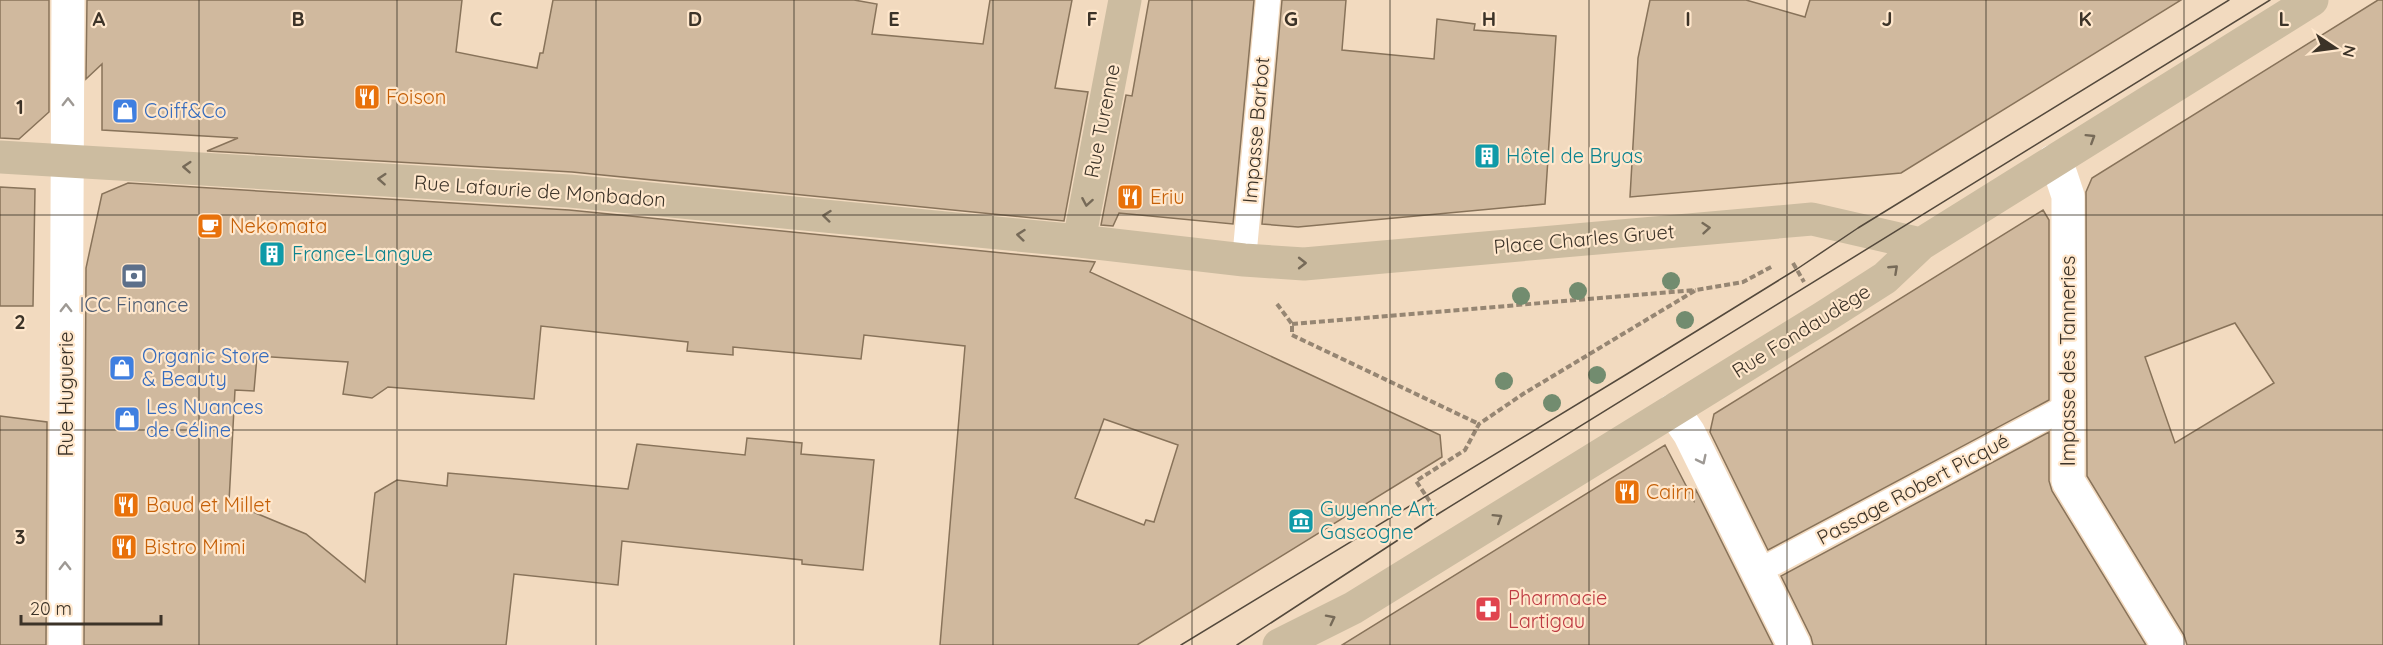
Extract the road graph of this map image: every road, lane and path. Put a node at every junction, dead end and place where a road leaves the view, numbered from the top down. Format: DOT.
graph roads {
  1 [pos="68,0"];
  2 [pos="1125,0"];
  3 [pos="1268,0"];
  4 [pos="2312,0"];
  5 [pos="0,157"];
  6 [pos="68,161"];
  7 [pos="2053,161"];
  8 [pos="1784,222"];
  9 [pos="1079,241"];
  10 [pos="1922,244"];
  11 [pos="1789,256"];
  12 [pos="1244,260"];
  13 [pos="1696,290"];
  14 [pos="1824,317"];
  15 [pos="1292,324"];
  16 [pos="2068,406"];
  17 [pos="1673,410"];
  18 [pos="1479,424"];
  19 [pos="1456,544"];
  20 [pos="1757,572"];
  21 [pos="65,645"];
  22 [pos="1279,645"];
  23 [pos="1794,645"];
  24 [pos="2168,645"];
  6 -- 1 [label="street, Rue Huguerie, one-way"];
  2 -- 9 [label="street, Rue Turenne, one-way"];
  3 -- 12 [label="lane, Impasse Barbot"];
  7 -- 4 [label="street, Rue Fondaudège, one-way"];
  5 -- 6 [label="street, Rue Lafaurie de Monbadon"];
  9 -- 6 [label="street, Rue Lafaurie de Monbadon, one-way"];
  21 -- 6 [label="street, Rue Huguerie, one-way"];
  7 -- 10 [label="street, Rue Fondaudège"];
  7 -- 16 [label="street, Impasse des Tanneries"];
  8 -- 10 [label="street, Place Charles Gruet"];
  8 -- 11 [label="path"];
  12 -- 8 [label="street, Place Charles Gruet, one-way"];
  9 -- 12 [label="street, Place Charles Gruet"];
  14 -- 10 [label="street, Rue Fondaudège, one-way"];
  11 -- 13 [label="path"];
  11 -- 14 [label="path"];
  12 -- 15 [label="path"];
  13 -- 15 [label="path"];
  13 -- 18 [label="path"];
  14 -- 17 [label="street, Rue Fondaudège"];
  15 -- 18 [label="path"];
  16 -- 20 [label="lane, Passage Robert Picqué"];
  16 -- 24 [label="street, Impasse des Tanneries"];
  19 -- 17 [label="street, Rue Fondaudège, one-way"];
  17 -- 20 [label="street, one-way"];
  18 -- 19 [label="path"];
  22 -- 19 [label="street, Rue Fondaudège, one-way"];
  20 -- 23 [label="street"];
}
